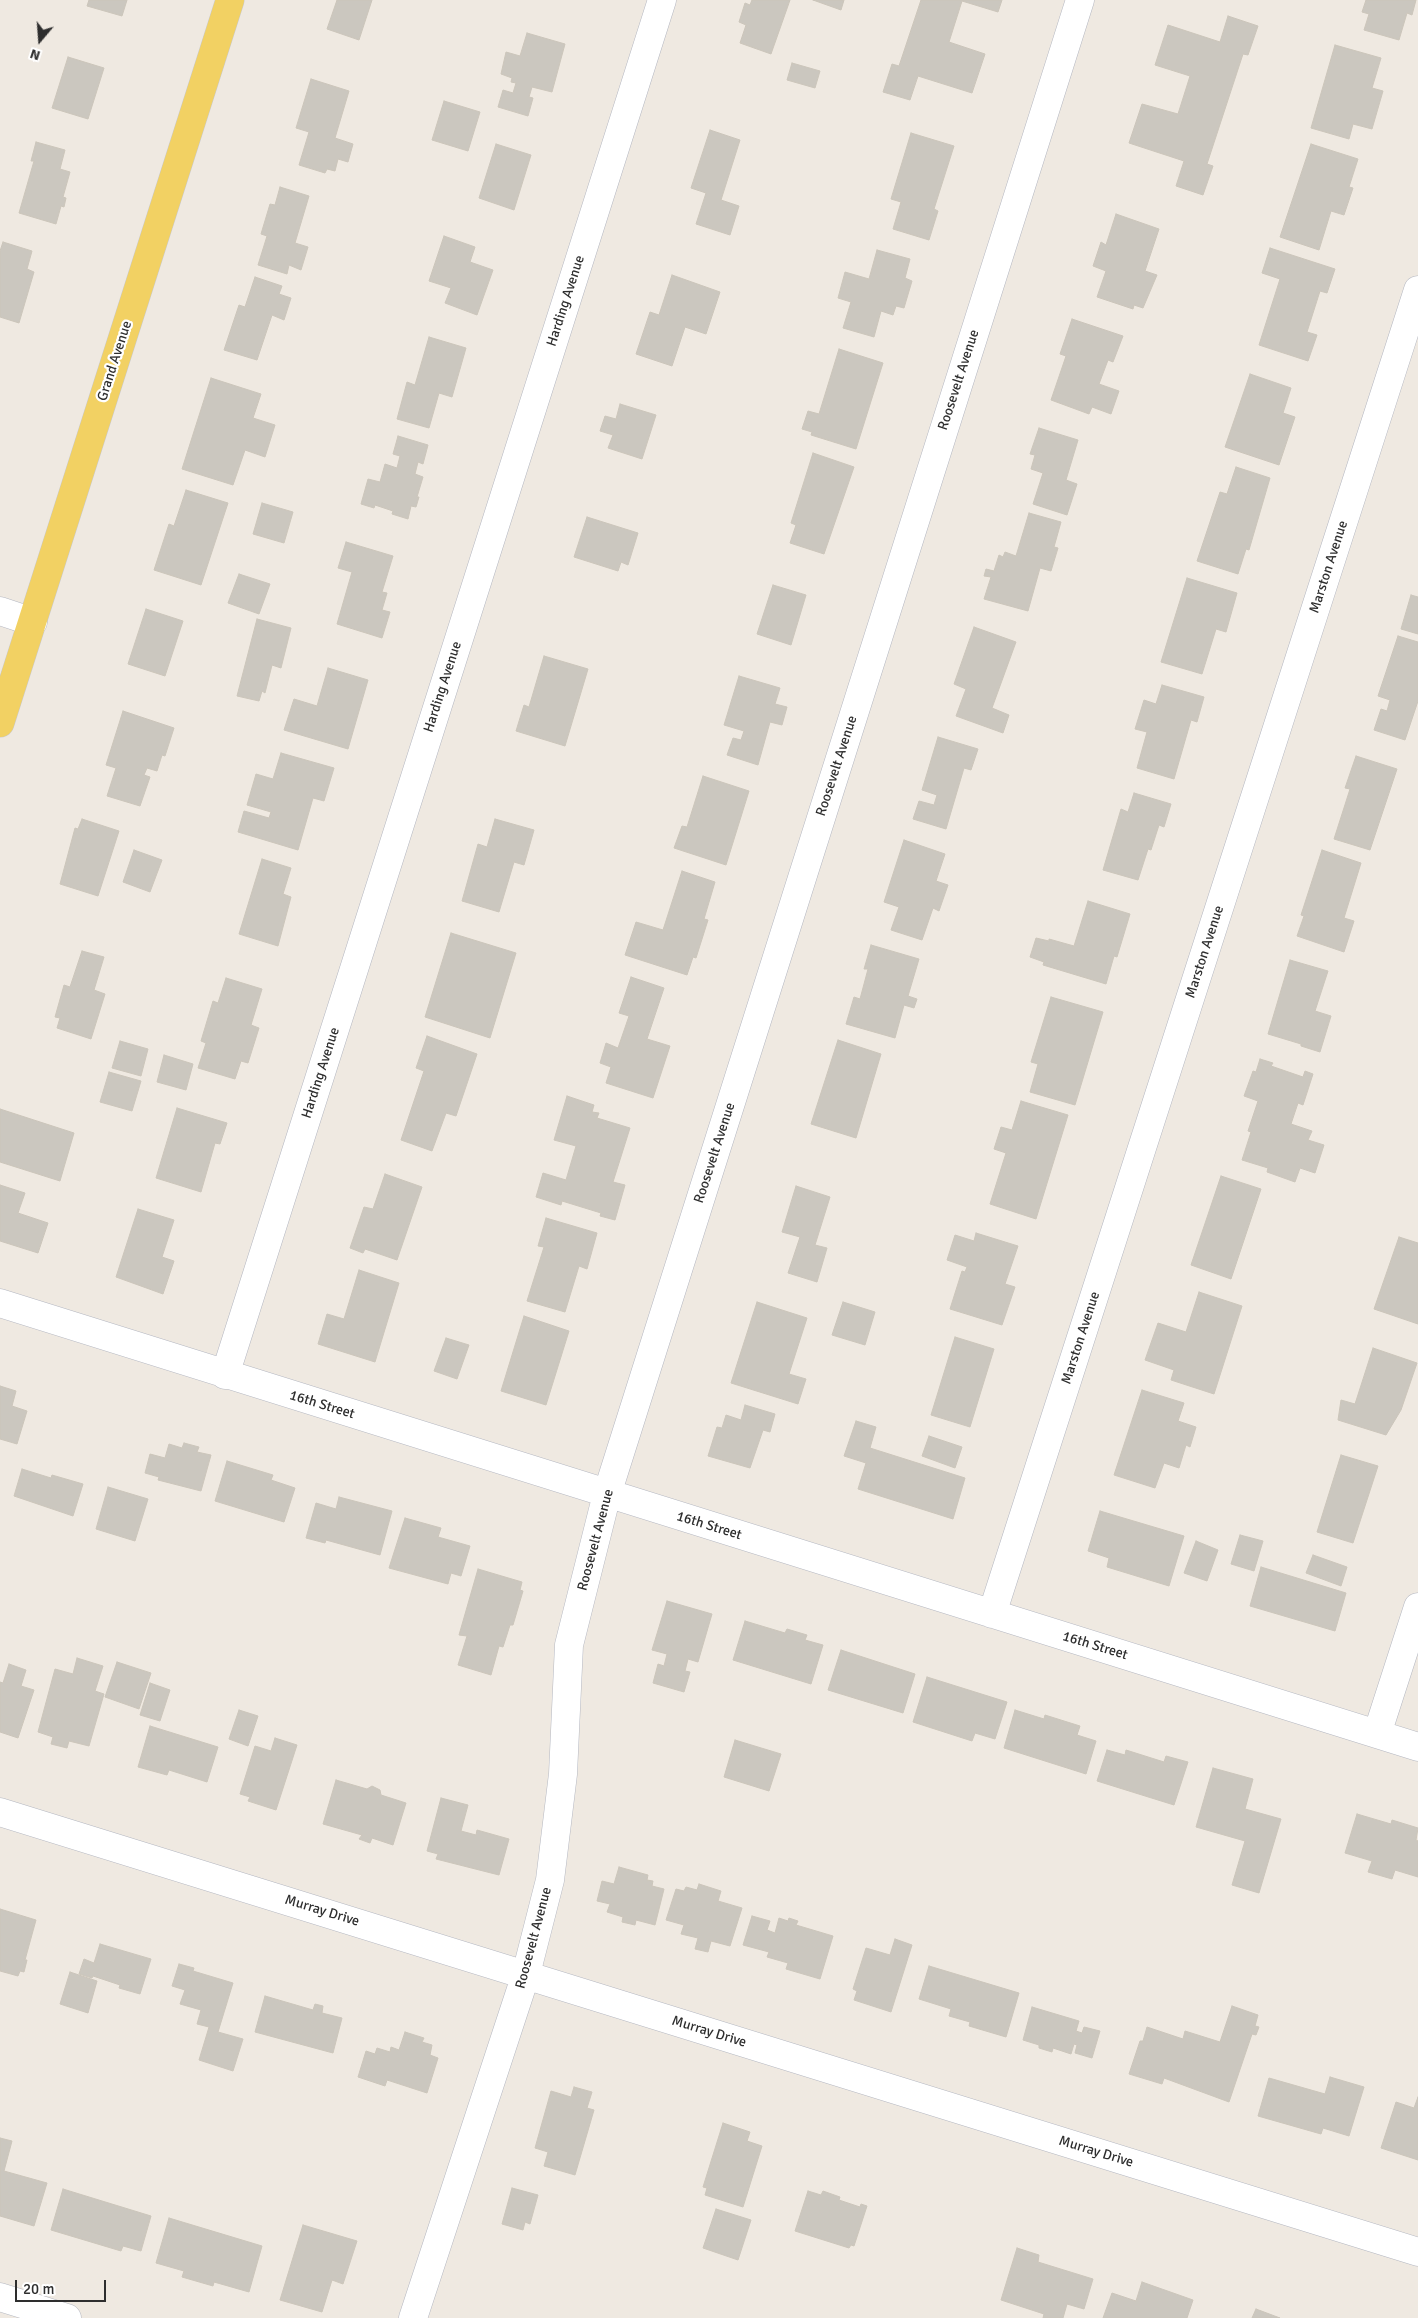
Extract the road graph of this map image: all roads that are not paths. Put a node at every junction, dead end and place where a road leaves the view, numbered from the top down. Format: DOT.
graph roads {
  1 [pos="230,0"];
  2 [pos="662,0"];
  3 [pos="1080,0"];
  4 [pos="1418,290"];
  5 [pos="0,611"];
  6 [pos="32,622"];
  7 [pos="0,723"];
  8 [pos="0,1303"];
  9 [pos="225,1375"];
  10 [pos="607,1494"];
  11 [pos="1418,1608"];
  12 [pos="992,1614"];
  13 [pos="1377,1734"];
  14 [pos="1418,1747"];
  15 [pos="0,1812"];
  16 [pos="526,1974"];
  17 [pos="1418,2252"];
  18 [pos="0,2297"];
  19 [pos="67,2318"];
  20 [pos="413,2318"];
  1 -- 6 [label="main road, Grand Avenue"];
  2 -- 9 [label="street, Harding Avenue"];
  3 -- 10 [label="street, Roosevelt Avenue"];
  4 -- 12 [label="street, Marston Avenue"];
  5 -- 6 [label="street"];
  6 -- 7 [label="main road, Grand Avenue"];
  8 -- 9 [label="street, 16th Street"];
  9 -- 10 [label="street, 16th Street"];
  10 -- 12 [label="street, 16th Street"];
  10 -- 16 [label="street, Roosevelt Avenue"];
  11 -- 13 [label="street"];
  12 -- 13 [label="street, 16th Street"];
  13 -- 14 [label="street, 16th Street"];
  15 -- 16 [label="street, Murray Drive"];
  16 -- 17 [label="street, Murray Drive"];
  16 -- 20 [label="street, Roosevelt Avenue"];
  18 -- 19 [label="street"];
}
